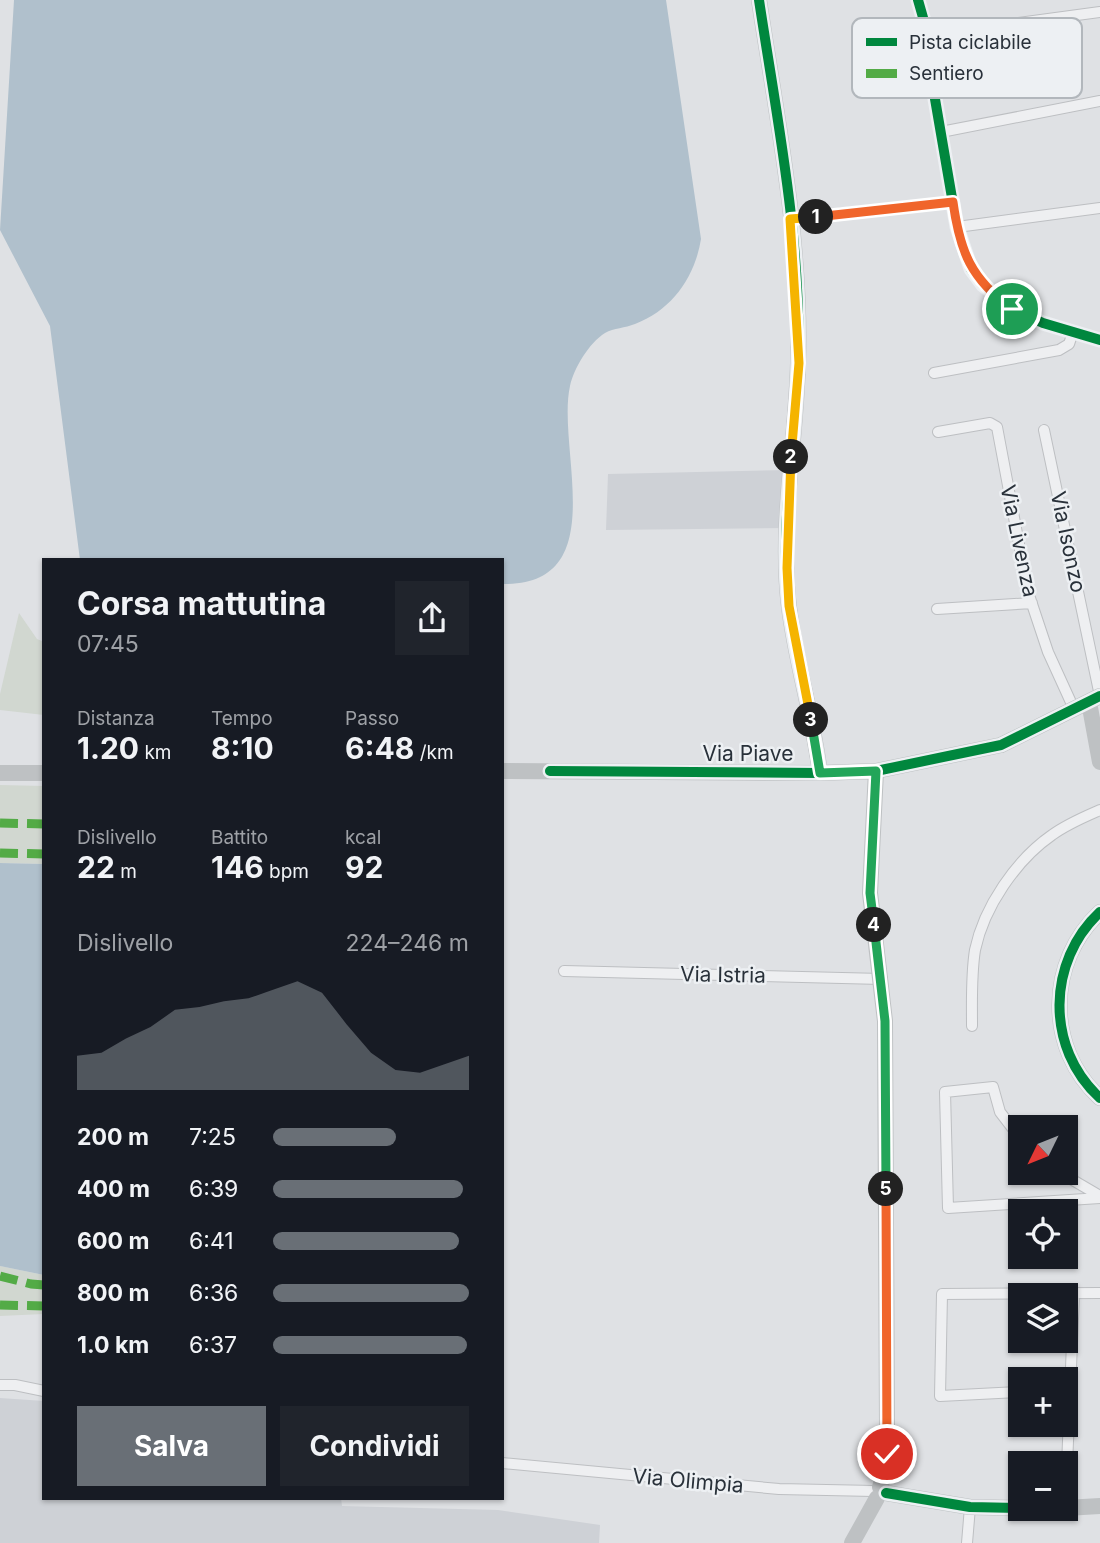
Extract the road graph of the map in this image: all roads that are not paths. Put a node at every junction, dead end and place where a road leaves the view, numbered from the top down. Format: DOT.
graph roads {
  1 [pos="759,0"];
  2 [pos="918,0"];
  3 [pos="1100,12"];
  4 [pos="924,18"];
  5 [pos="1055,18"];
  6 [pos="937,98"];
  7 [pos="1100,101"];
  8 [pos="941,132"];
  9 [pos="953,202"];
  10 [pos="1100,208"];
  11 [pos="790,219"];
  12 [pos="957,227"];
  13 [pos="1073,332"];
  14 [pos="1100,340"];
  15 [pos="934,373"];
  16 [pos="1044,430"];
  17 [pos="937,432"];
  18 [pos="1032,603"];
  19 [pos="937,609"];
  20 [pos="1088,702"];
  21 [pos="1100,762"];
  22 [pos="504,771"];
  23 [pos="876,771"];
  24 [pos="0,772"];
  25 [pos="42,773"];
  26 [pos="820,773"];
  27 [pos="1100,810"];
  28 [pos="1100,912"];
  29 [pos="564,971"];
  30 [pos="882,979"];
  31 [pos="972,1026"];
  32 [pos="1100,1098"];
  33 [pos="1008,1122"];
  34 [pos="1078,1184"];
  35 [pos="1100,1197"];
  36 [pos="1100,1293"];
  37 [pos="1008,1294"];
  38 [pos="1078,1294"];
  39 [pos="0,1385"];
  40 [pos="42,1391"];
  41 [pos="1008,1393"];
  42 [pos="504,1463"];
  43 [pos="879,1492"];
  44 [pos="1100,1506"];
  45 [pos="970,1507"];
  46 [pos="1078,1507"];
  47 [pos="1008,1508"];
  48 [pos="852,1543"];
  49 [pos="967,1543"];
  1 -- 11 [label="main road"];
  2 -- 4 [label="street"];
  3 -- 5 [label="street"];
  6 -- 8 [label="street"];
  7 -- 8 [label="street"];
  8 -- 9 [label="street"];
  9 -- 11 [label="street"];
  9 -- 12 [label="street"];
  10 -- 12 [label="street"];
  11 -- 26 [label="main road"];
  12 -- 13 [label="street"];
  13 -- 14 [label="street"];
  13 -- 15 [label="street"];
  16 -- 20 [label="street, Via Isonzo"];
  17 -- 18 [label="street, Via Livenza"];
  18 -- 19 [label="street"];
  18 -- 20 [label="street, Via Livenza"];
  20 -- 21 [label="main road"];
  20 -- 23 [label="main road, Via Piave"];
  22 -- 26 [label="main road, Via Piave"];
  23 -- 26 [label="main road, Via Piave"];
  23 -- 30 [label="main road"];
  24 -- 25 [label="main road"];
  27 -- 31 [label="street"];
  28 -- 32 [label="main road"];
  29 -- 30 [label="street, Via Istria"];
  30 -- 43 [label="main road"];
  33 -- 35 [label="street"];
  34 -- 35 [label="street"];
  36 -- 38 [label="street"];
  37 -- 41 [label="street"];
  39 -- 40 [label="street"];
  42 -- 43 [label="street, Via Olimpia"];
  43 -- 45 [label="main road, Via Olimpia"];
  43 -- 48 [label="main road"];
  44 -- 46 [label="main road"];
  45 -- 47 [label="main road, Via Olimpia"];
  45 -- 49 [label="street"];
}
